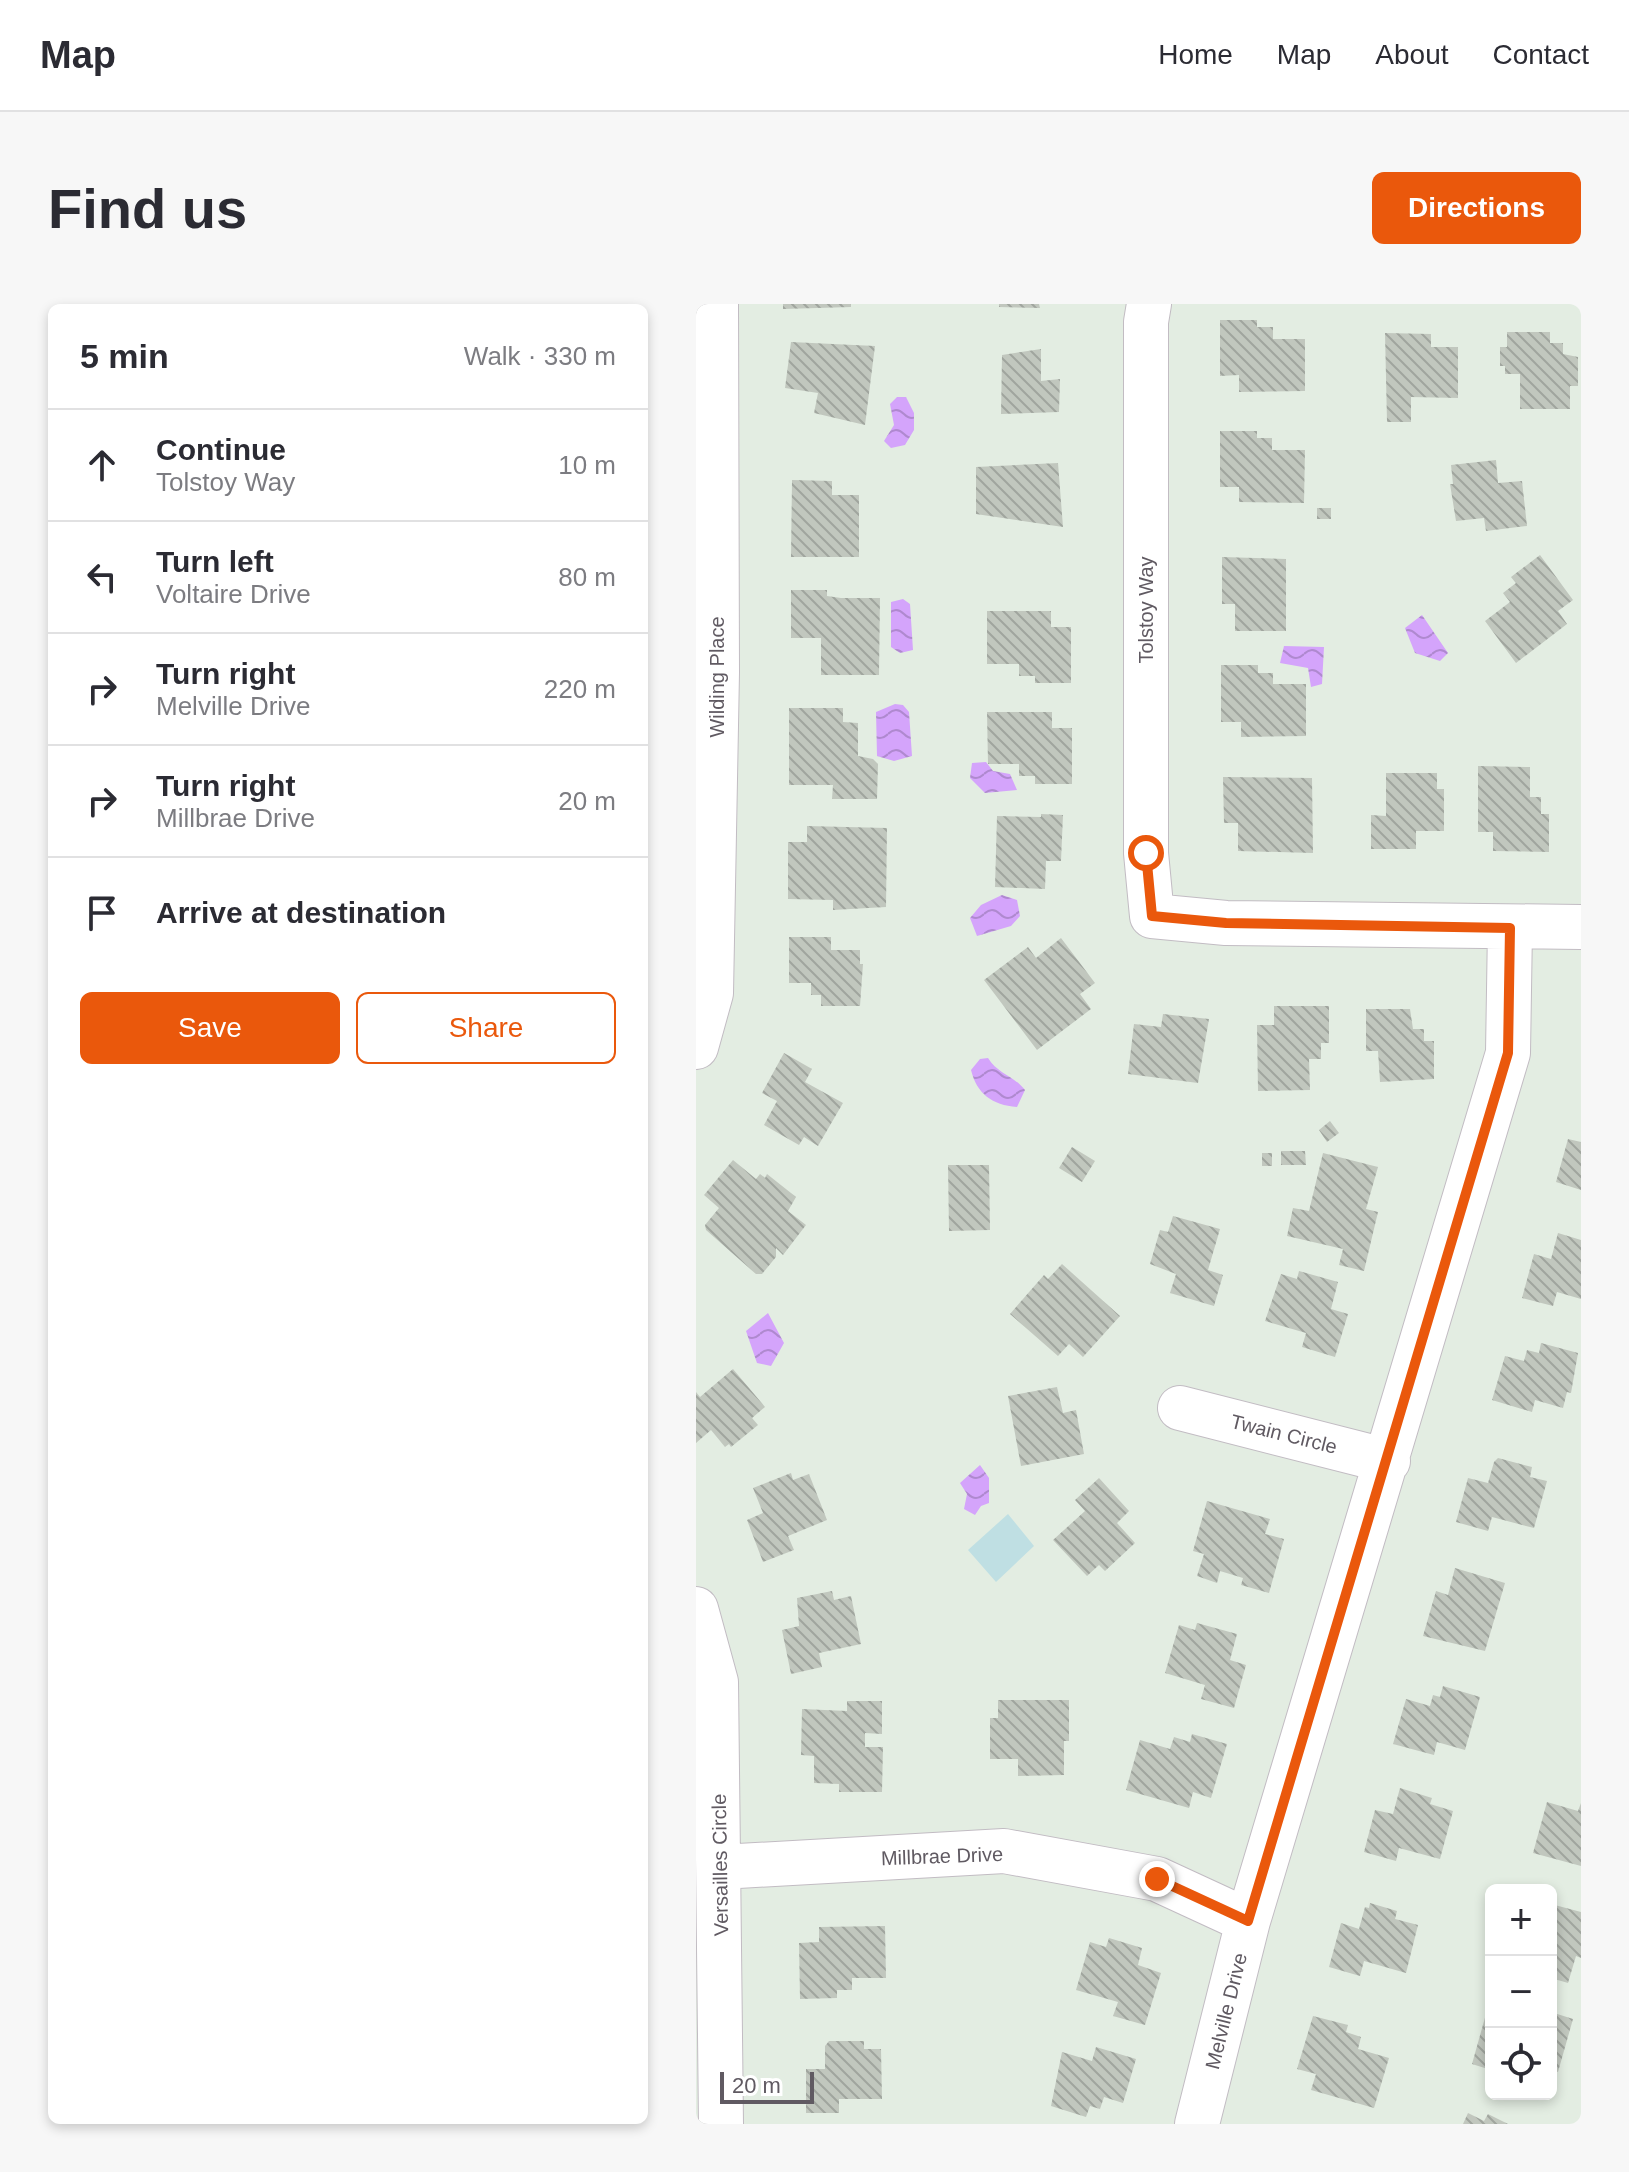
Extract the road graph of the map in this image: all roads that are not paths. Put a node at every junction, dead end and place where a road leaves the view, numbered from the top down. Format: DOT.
graph roads {
  1 [pos="716,304"];
  2 [pos="1149,304"];
  3 [pos="707,672"];
  4 [pos="1581,927"];
  5 [pos="1510,928"];
  6 [pos="696,1047"];
  7 [pos="1180,1408"];
  8 [pos="1388,1461"];
  9 [pos="696,1609"];
  10 [pos="721,1867"];
  11 [pos="1248,1921"];
  12 [pos="721,2124"];
  13 [pos="1197,2124"];
  1 -- 3 [label="street, Wilding Place"];
  2 -- 5 [label="street, Tolstoy Way"];
  3 -- 6 [label="street, Wilding Place"];
  4 -- 5 [label="street"];
  5 -- 8 [label="street, Melville Drive"];
  7 -- 8 [label="street, Twain Circle"];
  8 -- 11 [label="street, Melville Drive"];
  9 -- 10 [label="street, Versailles Circle"];
  10 -- 11 [label="street, Millbrae Drive"];
  10 -- 12 [label="street, Versailles Circle"];
  11 -- 13 [label="street, Melville Drive"];
}
